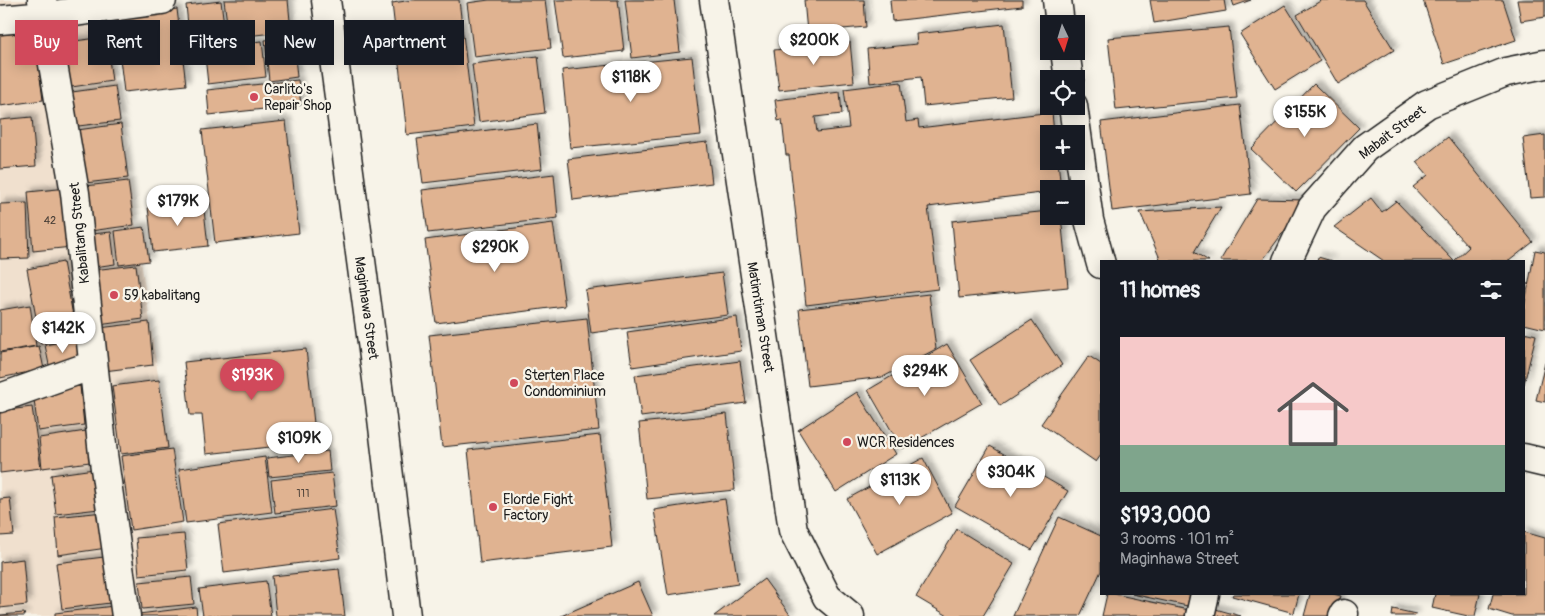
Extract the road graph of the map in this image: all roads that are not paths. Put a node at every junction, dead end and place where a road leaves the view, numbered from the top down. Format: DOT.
graph roads {
  1 [pos="162,0"];
  2 [pos="326,0"];
  3 [pos="714,0"];
  4 [pos="1056,0"];
  5 [pos="44,8"];
  6 [pos="1058,15"];
  7 [pos="0,20"];
  8 [pos="1545,64"];
  9 [pos="1074,115"];
  10 [pos="1100,260"];
  11 [pos="1287,260"];
  12 [pos="93,365"];
  13 [pos="0,398"];
  14 [pos="1525,458"];
  15 [pos="1545,463"];
  16 [pos="1205,595"];
  17 [pos="126,616"];
  18 [pos="406,616"];
  19 [pos="850,616"];
  20 [pos="1200,616"];
  1 -- 5 [label="street"];
  2 -- 18 [label="street, Maginhawa Street"];
  3 -- 19 [label="street, Matimtiman Street"];
  4 -- 6 [label="street"];
  5 -- 7 [label="street"];
  5 -- 12 [label="street, Kabalitang Street"];
  8 -- 11 [label="street, Mabait Street"];
  9 -- 10 [label="street"];
  12 -- 13 [label="street"];
  12 -- 17 [label="street, Kabalitang Street"];
  14 -- 15 [label="street"];
  16 -- 20 [label="street"];
}
